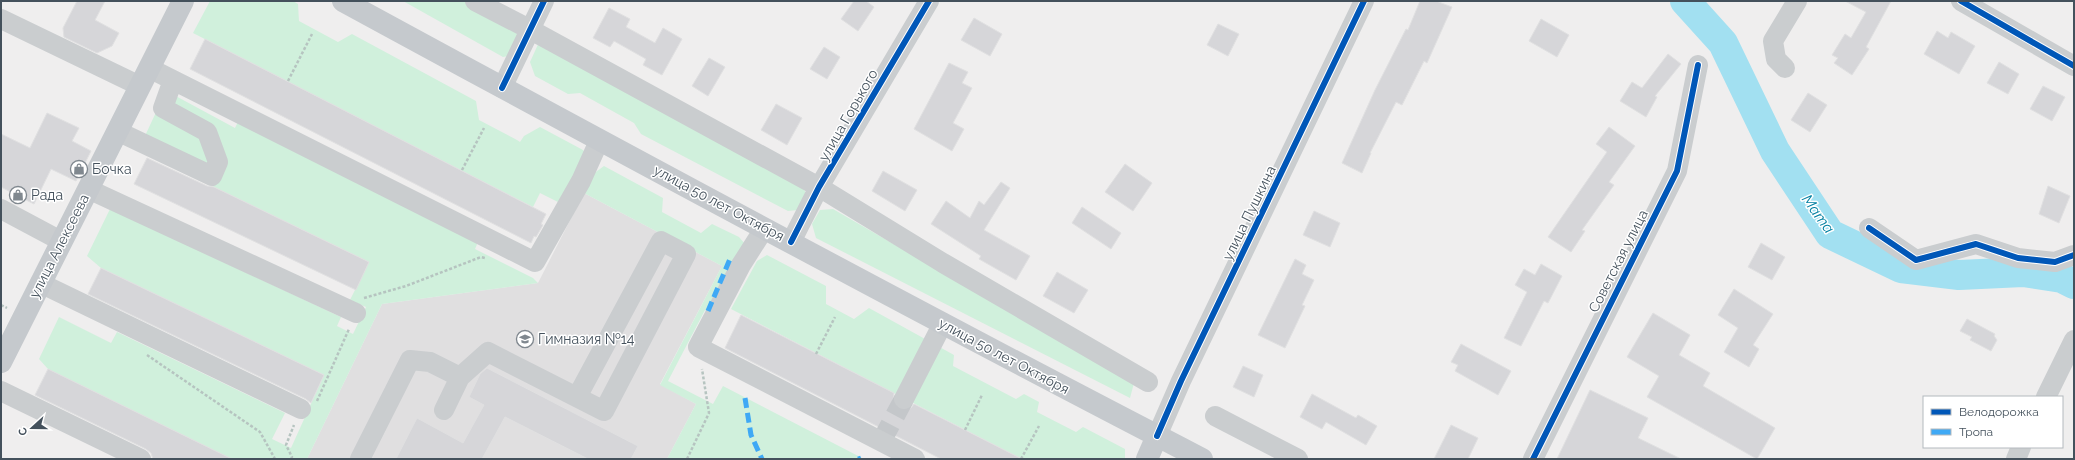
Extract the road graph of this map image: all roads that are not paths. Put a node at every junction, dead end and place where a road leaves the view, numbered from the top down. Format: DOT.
graph roads {
  1 [pos="183,1"];
  2 [pos="343,1"];
  3 [pos="475,1"];
  4 [pos="544,1"];
  5 [pos="929,1"];
  6 [pos="1364,1"];
  7 [pos="1797,1"];
  8 [pos="1961,1"];
  9 [pos="1994,9"];
  10 [pos="1,19"];
  11 [pos="531,30"];
  12 [pos="1698,65"];
  13 [pos="2074,66"];
  14 [pos="1785,68"];
  15 [pos="145,77"];
  16 [pos="173,80"];
  17 [pos="502,88"];
  18 [pos="117,131"];
  19 [pos="599,141"];
  20 [pos="819,187"];
  21 [pos="88,189"];
  22 [pos="1,209"];
  23 [pos="1869,228"];
  24 [pos="764,229"];
  25 [pos="61,241"];
  26 [pos="791,242"];
  27 [pos="2074,255"];
  28 [pos="40,284"];
  29 [pos="356,313"];
  30 [pos="943,323"];
  31 [pos="2074,340"];
  32 [pos="1,362"];
  33 [pos="460,378"];
  34 [pos="1148,382"];
  35 [pos="1,391"];
  36 [pos="2046,396"];
  37 [pos="577,397"];
  38 [pos="904,399"];
  39 [pos="301,409"];
  40 [pos="444,410"];
  41 [pos="1215,416"];
  42 [pos="1157,436"];
  43 [pos="2021,448"];
  44 [pos="141,459"];
  45 [pos="360,459"];
  46 [pos="915,459"];
  47 [pos="1147,459"];
  48 [pos="1202,459"];
  49 [pos="1298,459"];
  50 [pos="1533,459"];
  51 [pos="2016,459"];
  1 -- 15 [label="main road, улица Алексеева"];
  2 -- 17 [label="main road, улица 50 лет Октября"];
  3 -- 11 [label="street"];
  4 -- 11 [label="street"];
  5 -- 20 [label="street, улица Горького"];
  6 -- 42 [label="street, улица Пушкина"];
  7 -- 14 [label="street"];
  8 -- 9 [label="street"];
  9 -- 13 [label="street"];
  10 -- 15 [label="street"];
  11 -- 17 [label="street"];
  11 -- 20 [label="street"];
  12 -- 50 [label="street, Советская улица"];
  15 -- 16 [label="street"];
  15 -- 18 [label="main road, улица Алексеева"];
  16 -- 18 [label="street"];
  16 -- 19 [label="street"];
  17 -- 19 [label="main road, улица 50 лет Октября"];
  18 -- 21 [label="main road, улица Алексеева"];
  19 -- 24 [label="main road, улица 50 лет Октября"];
  20 -- 26 [label="street, улица Горького"];
  20 -- 34 [label="street"];
  21 -- 25 [label="main road, улица Алексеева"];
  21 -- 29 [label="street"];
  22 -- 25 [label="street"];
  23 -- 27 [label="street"];
  24 -- 26 [label="main road, улица 50 лет Октября"];
  24 -- 46 [label="street"];
  25 -- 28 [label="main road, улица Алексеева"];
  26 -- 30 [label="main road, улица 50 лет Октября"];
  28 -- 32 [label="main road, улица Алексеева"];
  28 -- 39 [label="street"];
  30 -- 38 [label="street"];
  30 -- 42 [label="main road, улица 50 лет Октября"];
  31 -- 36 [label="street"];
  33 -- 37 [label="street"];
  33 -- 40 [label="street"];
  33 -- 45 [label="street"];
  35 -- 44 [label="street"];
  37 -- 37 [label="street"];
  41 -- 49 [label="street"];
  42 -- 47 [label="main road, улица Пушкина"];
  42 -- 48 [label="main road, улица 50 лет Октября"];
  43 -- 51 [label="street"];
}
